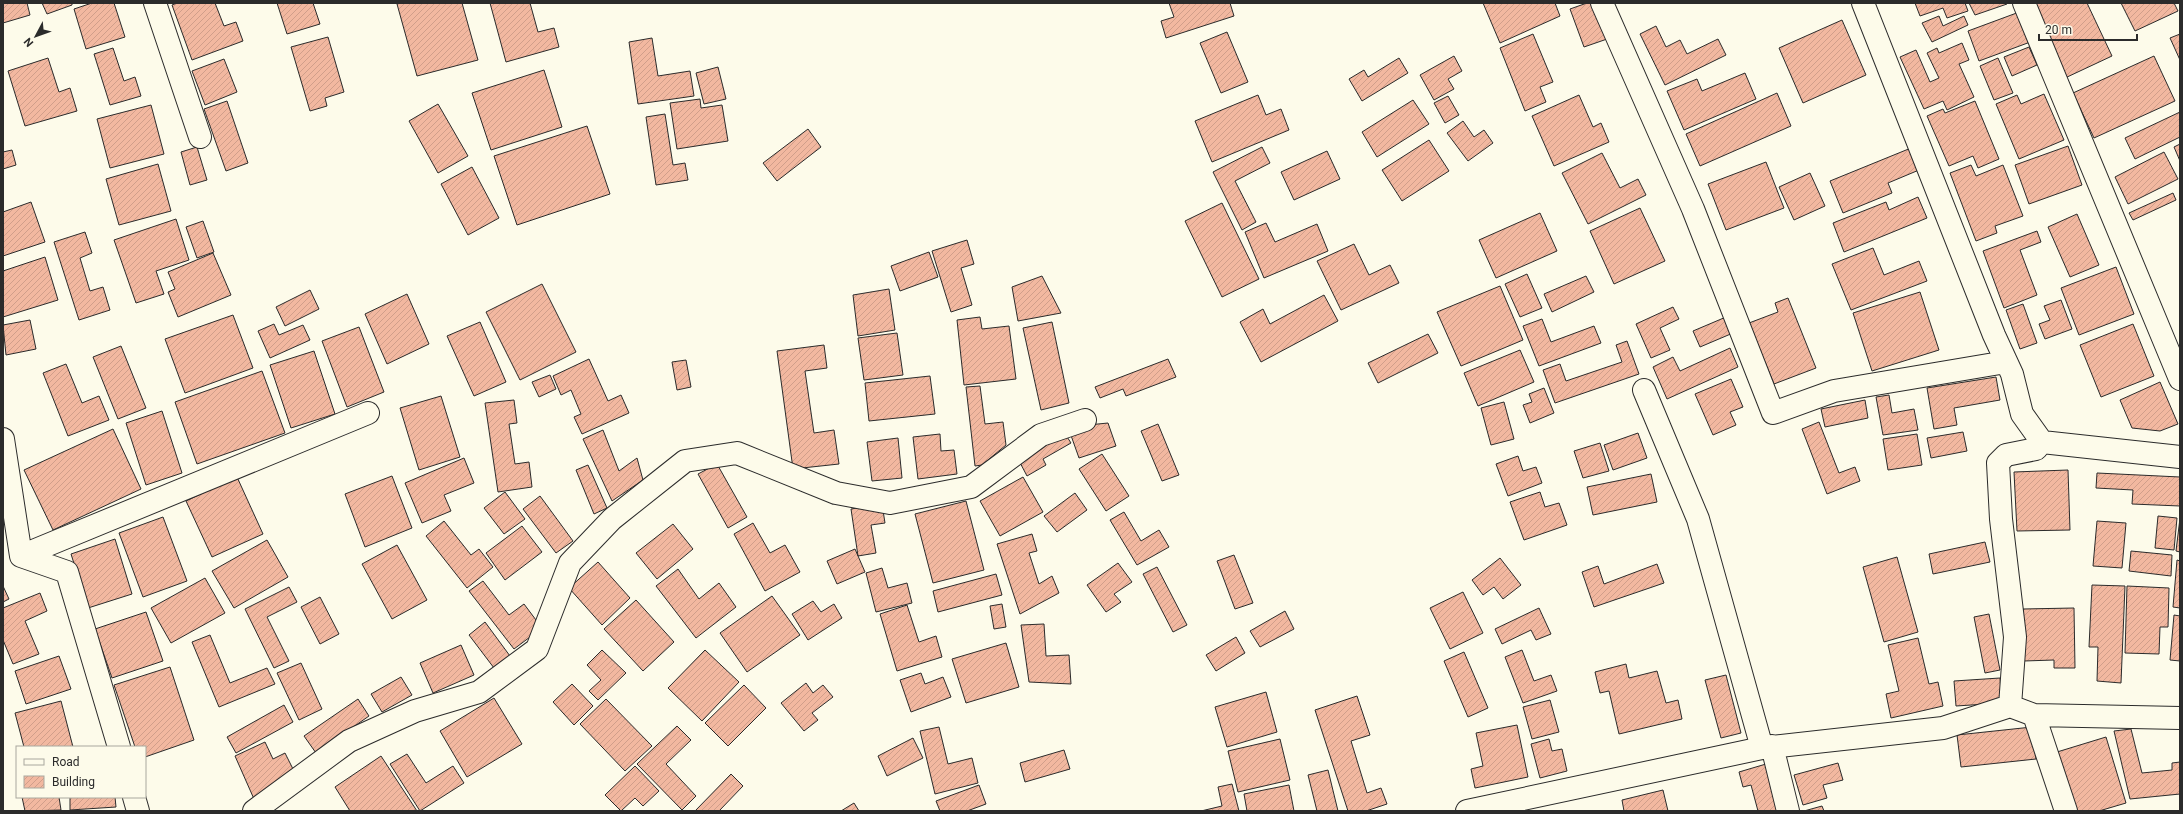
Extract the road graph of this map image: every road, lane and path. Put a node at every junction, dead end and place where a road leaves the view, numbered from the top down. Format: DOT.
graph roads {
  1 [pos="155,3"];
  2 [pos="1602,3"];
  3 [pos="1863,3"];
  4 [pos="2024,3"];
  5 [pos="200,137"];
  6 [pos="2006,362"];
  7 [pos="2180,379"];
  8 [pos="1644,390"];
  9 [pos="368,413"];
  10 [pos="1085,420"];
  11 [pos="3,440"];
  12 [pos="2042,442"];
  13 [pos="2180,457"];
  14 [pos="21,556"];
  15 [pos="2010,706"];
  16 [pos="2034,715"];
  17 [pos="2180,718"];
  18 [pos="119,746"];
  19 [pos="1767,747"];
  20 [pos="134,798"];
  21 [pos="1498,808"];
  22 [pos="138,811"];
  23 [pos="254,811"];
  24 [pos="1466,811"];
  25 [pos="1788,811"];
  26 [pos="2066,811"];
  1 -- 5 [label="street"];
  2 -- 6 [label="street"];
  3 -- 6 [label="street"];
  4 -- 7 [label="street"];
  6 -- 12 [label="street"];
  8 -- 19 [label="street"];
  9 -- 14 [label="street"];
  10 -- 23 [label="street"];
  11 -- 14 [label="street"];
  12 -- 13 [label="street"];
  12 -- 15 [label="street"];
  14 -- 18 [label="street"];
  15 -- 16 [label="street"];
  15 -- 19 [label="street"];
  16 -- 17 [label="street"];
  16 -- 26 [label="street"];
  19 -- 21 [label="street"];
  19 -- 25 [label="street"];
  20 -- 22 [label="street"];
  21 -- 24 [label="street"];
}
